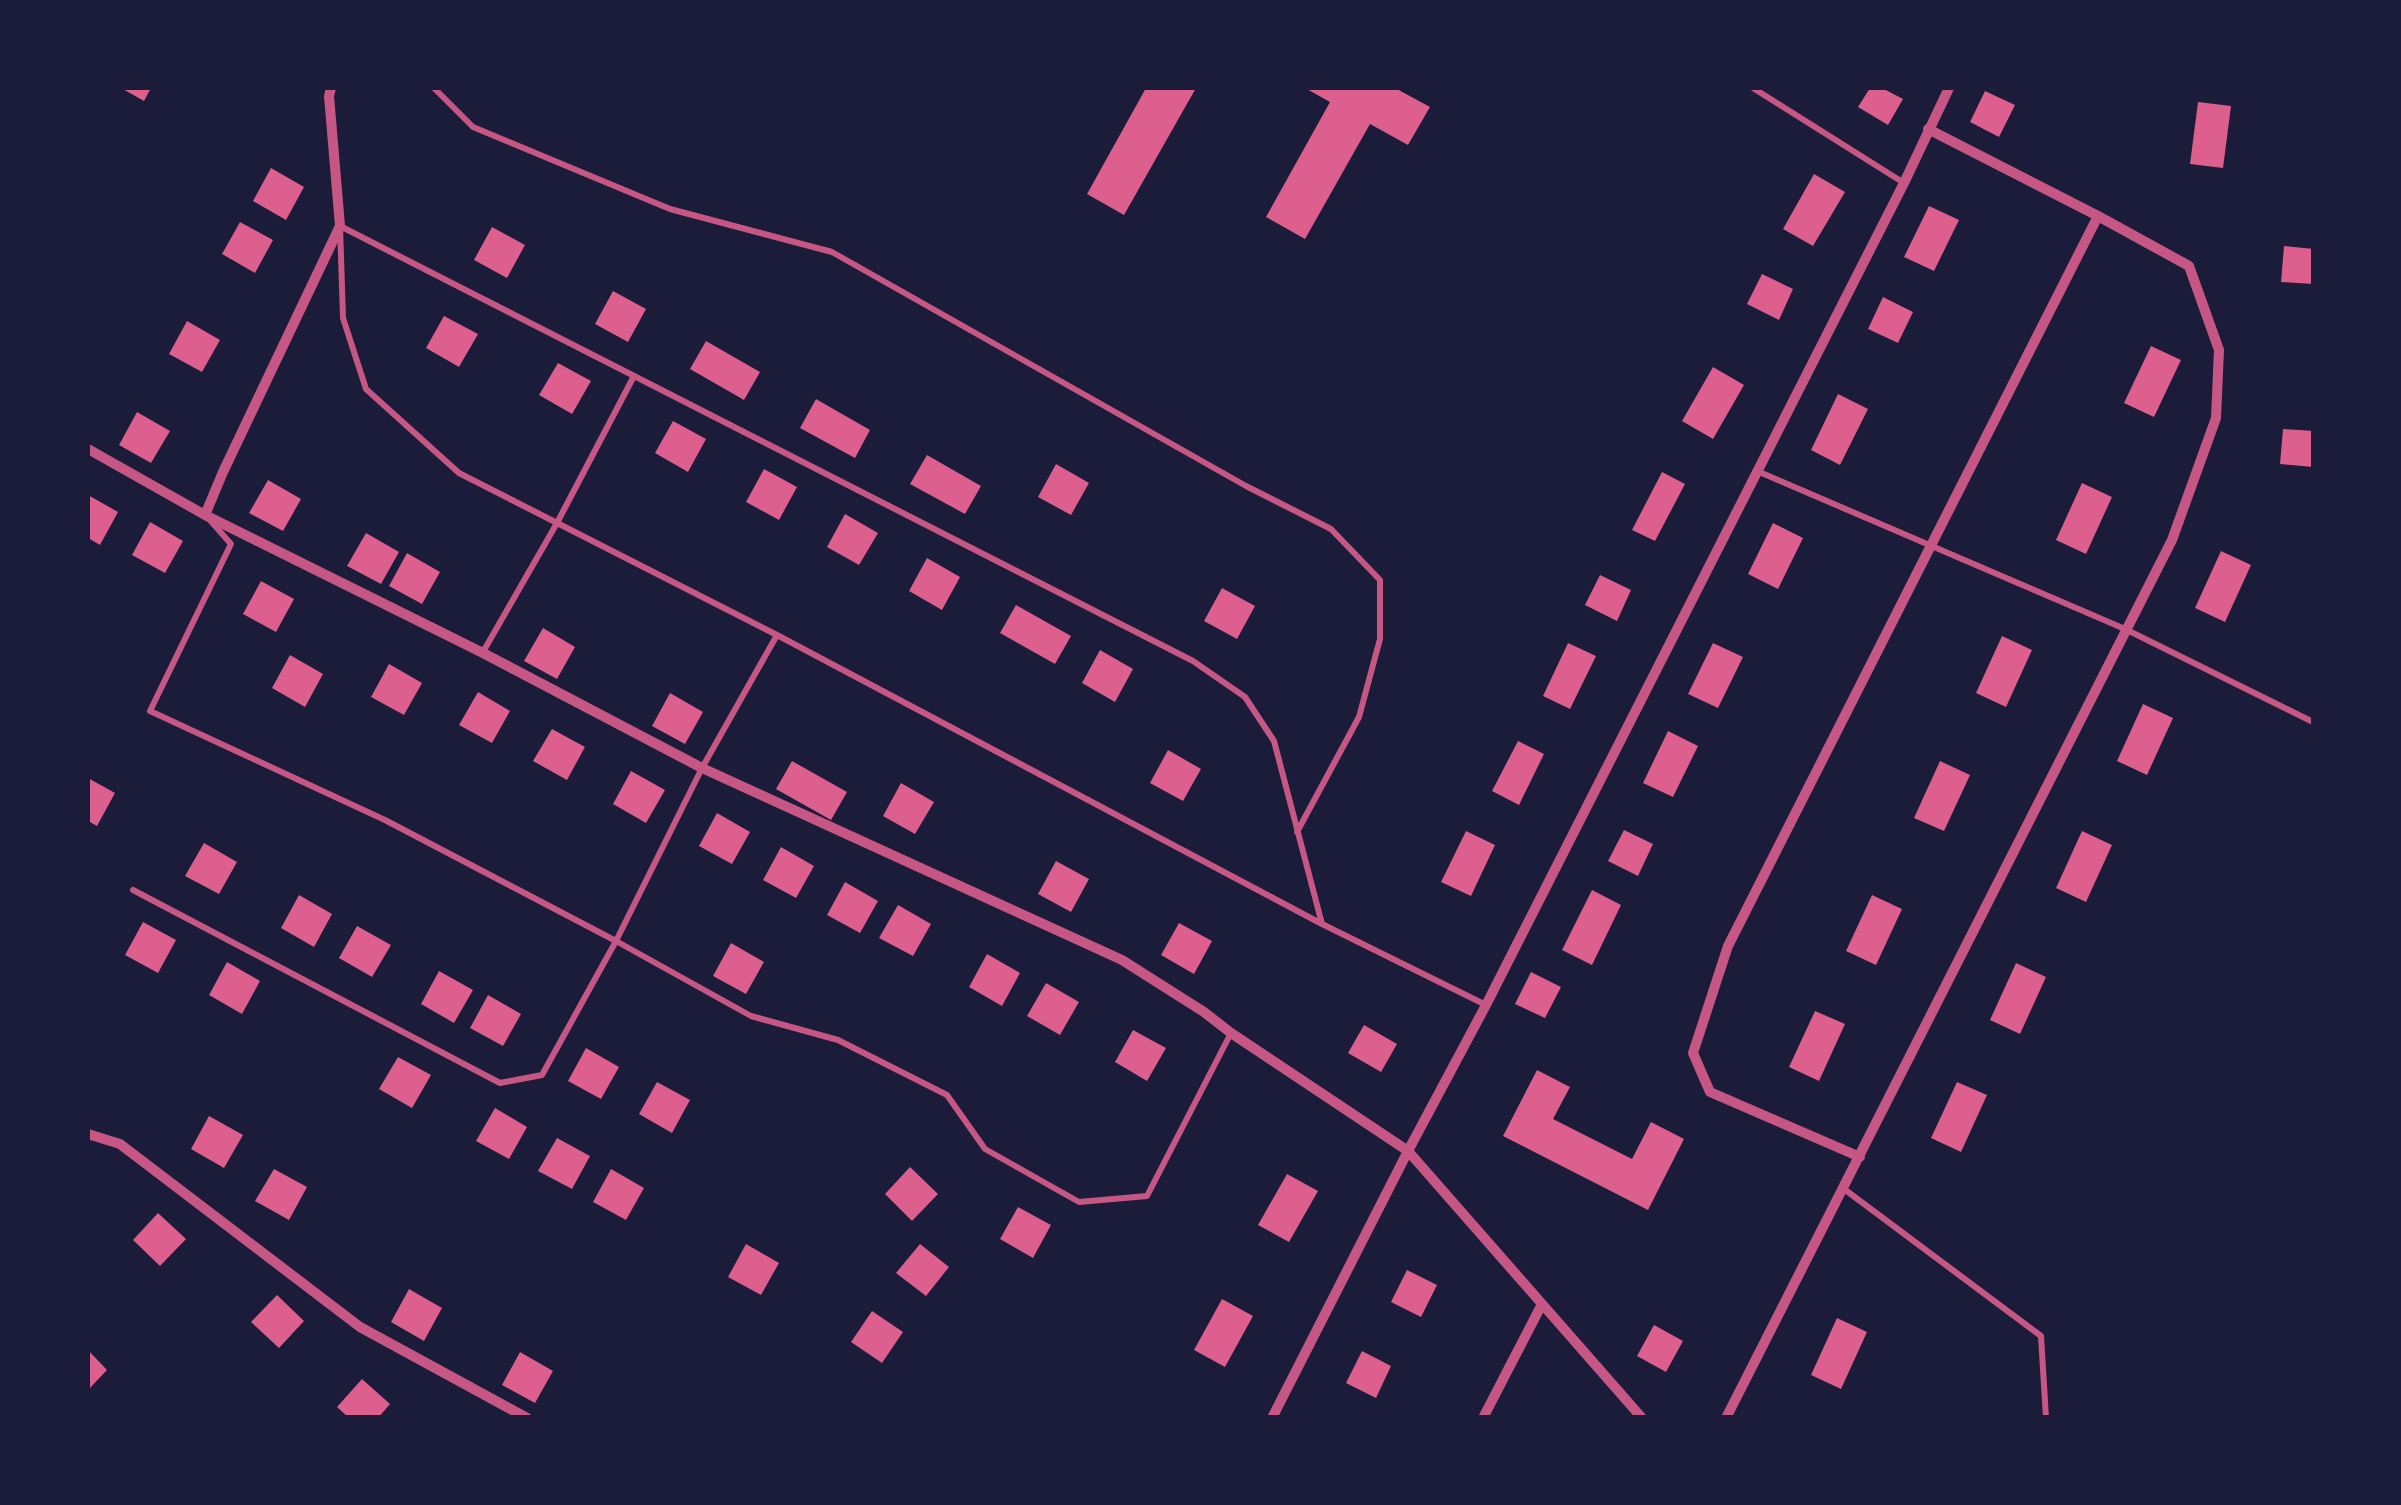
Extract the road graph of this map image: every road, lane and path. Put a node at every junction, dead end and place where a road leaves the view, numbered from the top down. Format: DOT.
graph roads {
  1 [pos="330,88"];
  2 [pos="434,88"];
  3 [pos="1753,88"];
  4 [pos="1949,88"];
  5 [pos="1928,129"];
  6 [pos="1904,183"];
  7 [pos="2098,216"];
  8 [pos="340,226"];
  9 [pos="634,376"];
  10 [pos="88,448"];
  11 [pos="1756,470"];
  12 [pos="205,514"];
  13 [pos="557,523"];
  14 [pos="1931,544"];
  15 [pos="2125,630"];
  16 [pos="777,635"];
  17 [pos="483,653"];
  18 [pos="2311,720"];
  19 [pos="702,768"];
  20 [pos="1297,833"];
  21 [pos="133,890"];
  22 [pos="1322,924"];
  23 [pos="616,941"];
  24 [pos="1486,1005"];
  25 [pos="1231,1034"];
  26 [pos="88,1134"];
  27 [pos="1408,1152"];
  28 [pos="1860,1157"];
  29 [pos="1844,1190"];
  30 [pos="1542,1304"];
  31 [pos="527,1418"];
  32 [pos="1272,1418"];
  33 [pos="1483,1418"];
  34 [pos="1642,1418"];
  35 [pos="1726,1418"];
  36 [pos="2046,1418"];
  1 -- 8 [label="street"];
  2 -- 20 [label="lane"];
  3 -- 6 [label="lane"];
  4 -- 5 [label="street"];
  5 -- 6 [label="street"];
  5 -- 7 [label="street"];
  6 -- 11 [label="street"];
  7 -- 14 [label="street"];
  7 -- 15 [label="street"];
  8 -- 9 [label="lane"];
  8 -- 12 [label="street"];
  8 -- 13 [label="lane"];
  9 -- 13 [label="lane"];
  9 -- 20 [label="lane"];
  10 -- 12 [label="street"];
  11 -- 14 [label="lane"];
  11 -- 24 [label="street"];
  12 -- 17 [label="street"];
  12 -- 23 [label="lane"];
  13 -- 16 [label="lane"];
  13 -- 17 [label="lane"];
  14 -- 15 [label="lane"];
  14 -- 28 [label="street"];
  15 -- 18 [label="lane"];
  15 -- 28 [label="street"];
  16 -- 19 [label="lane"];
  16 -- 22 [label="lane"];
  17 -- 19 [label="street"];
  19 -- 23 [label="lane"];
  19 -- 25 [label="street"];
  20 -- 22 [label="lane"];
  21 -- 23 [label="lane"];
  22 -- 24 [label="lane"];
  23 -- 25 [label="lane"];
  24 -- 27 [label="street"];
  25 -- 27 [label="street"];
  26 -- 31 [label="street"];
  27 -- 30 [label="street"];
  27 -- 32 [label="street"];
  28 -- 29 [label="street"];
  29 -- 35 [label="street"];
  29 -- 36 [label="lane"];
  30 -- 33 [label="street"];
  30 -- 34 [label="street"];
}
